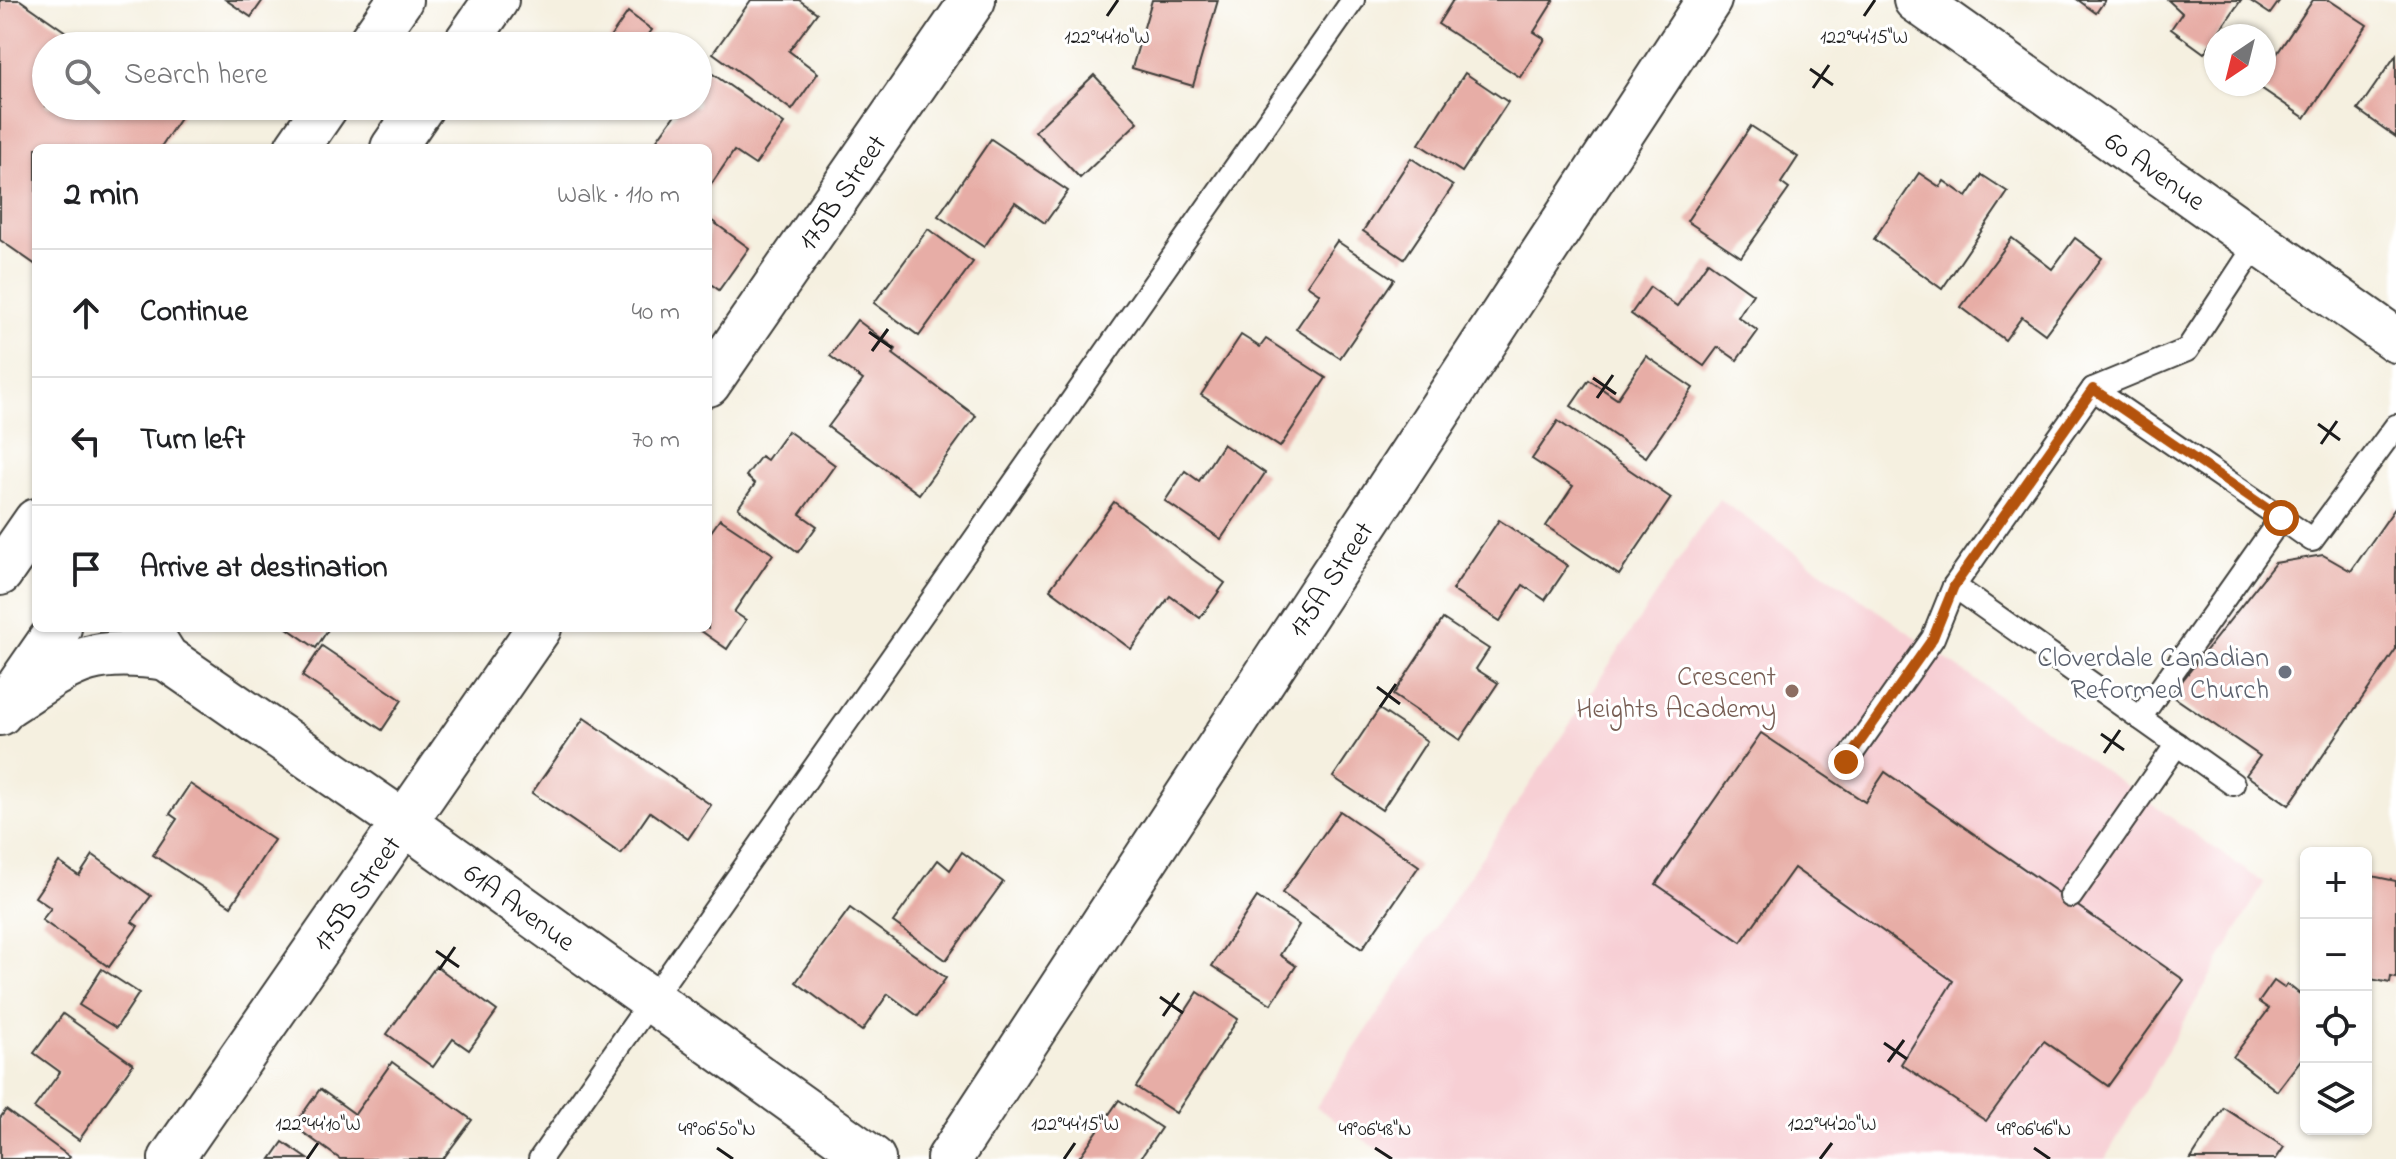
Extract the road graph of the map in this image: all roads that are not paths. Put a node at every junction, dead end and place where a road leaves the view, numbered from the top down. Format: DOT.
graph roads {
  1 [pos="400,0"];
  2 [pos="496,0"];
  3 [pos="973,0"];
  4 [pos="1353,0"];
  5 [pos="1709,0"];
  6 [pos="1916,0"];
  7 [pos="378,32"];
  8 [pos="474,32"];
  9 [pos="316,120"];
  10 [pos="412,120"];
  11 [pos="300,144"];
  12 [pos="396,144"];
  13 [pos="2258,242"];
  14 [pos="2396,340"];
  15 [pos="712,378"];
  16 [pos="2093,389"];
  17 [pos="2396,426"];
  18 [pos="2281,518"];
  19 [pos="32,527"];
  20 [pos="0,573"];
  21 [pos="1954,586"];
  22 [pos="56,632"];
  23 [pos="536,632"];
  24 [pos="156,643"];
  25 [pos="2,710"];
  26 [pos="2140,718"];
  27 [pos="2177,744"];
  28 [pos="1846,762"];
  29 [pos="2233,784"];
  30 [pos="403,822"];
  31 [pos="2071,896"];
  32 [pos="653,1001"];
  33 [pos="171,1159"];
  34 [pos="540,1159"];
  35 [pos="873,1159"];
  36 [pos="949,1159"];
  1 -- 7 [label="main road"];
  2 -- 8 [label="main road"];
  3 -- 15 [label="main road, 175B Street"];
  4 -- 32 [label="lane"];
  5 -- 36 [label="main road, 175A Street"];
  6 -- 13 [label="main road, 60 Avenue"];
  9 -- 11 [label="main road"];
  10 -- 12 [label="main road"];
  13 -- 14 [label="main road, 60 Avenue"];
  13 -- 16 [label="lane"];
  16 -- 18 [label="lane"];
  16 -- 21 [label="lane"];
  17 -- 18 [label="lane"];
  18 -- 26 [label="lane"];
  19 -- 20 [label="main road"];
  21 -- 26 [label="lane"];
  21 -- 28 [label="lane"];
  22 -- 25 [label="main road"];
  23 -- 30 [label="main road, 175B Street"];
  24 -- 25 [label="main road, 61A Avenue"];
  24 -- 30 [label="main road, 61A Avenue"];
  26 -- 27 [label="lane"];
  27 -- 29 [label="lane"];
  27 -- 31 [label="lane"];
  30 -- 32 [label="main road, 61A Avenue"];
  30 -- 33 [label="main road, 175B Street"];
  32 -- 34 [label="lane"];
  32 -- 35 [label="main road, 61A Avenue"];
}
